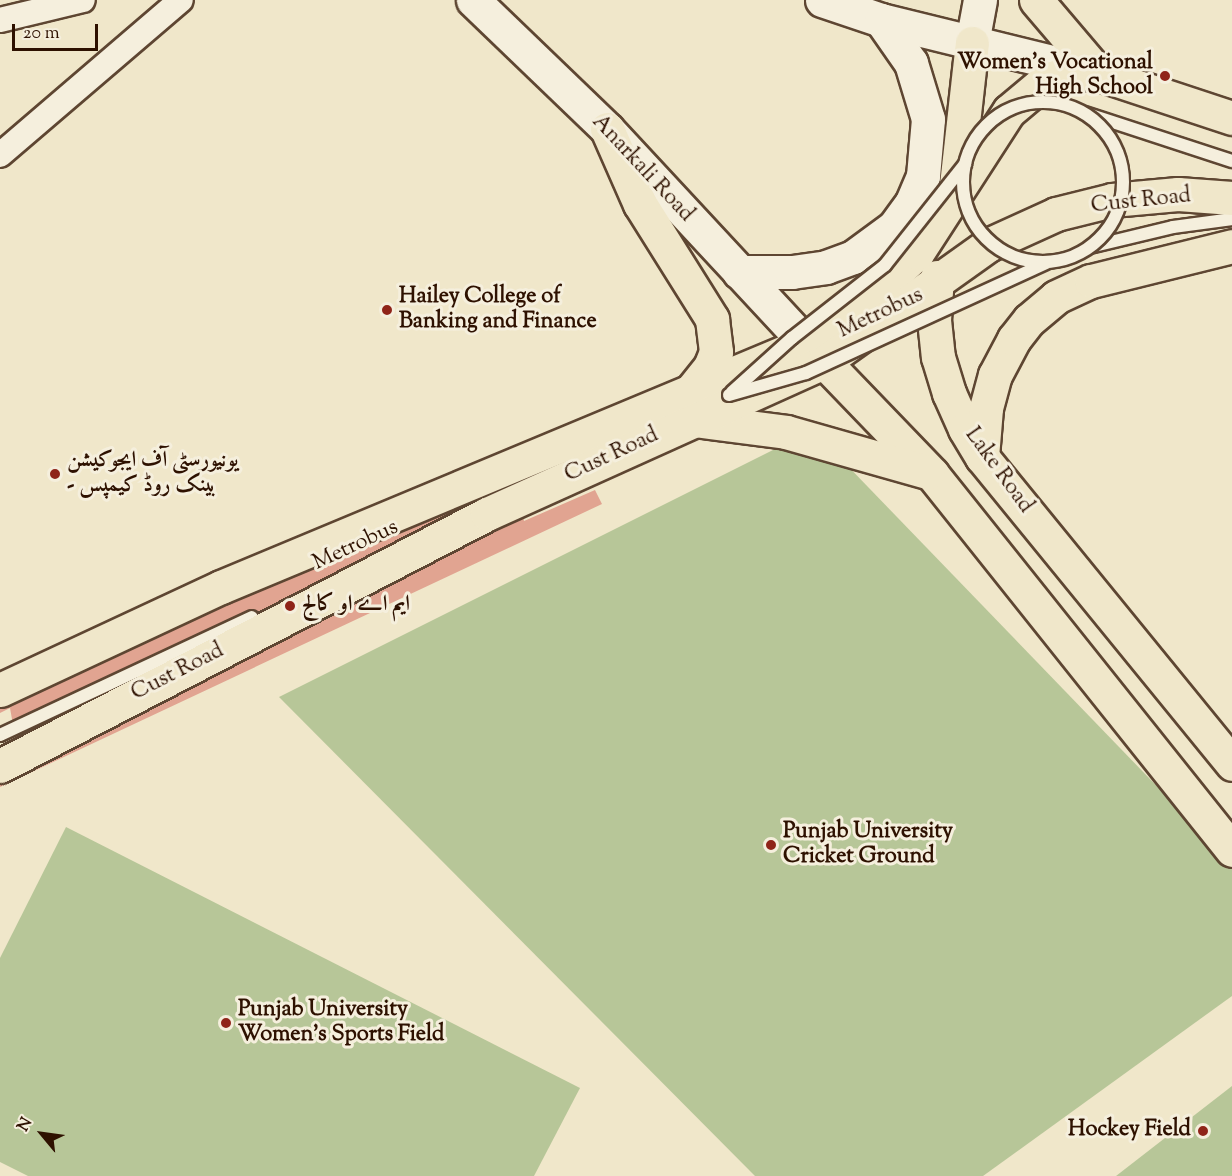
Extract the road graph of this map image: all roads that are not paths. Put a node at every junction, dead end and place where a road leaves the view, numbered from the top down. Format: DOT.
graph roads {
  1 [pos="83,0"];
  2 [pos="181,0"];
  3 [pos="473,0"];
  4 [pos="822,0"];
  5 [pos="980,0"];
  6 [pos="1036,0"];
  7 [pos="0,20"];
  8 [pos="881,20"];
  9 [pos="972,43"];
  10 [pos="1099,74"];
  11 [pos="1085,113"];
  12 [pos="1232,118"];
  13 [pos="607,129"];
  14 [pos="0,155"];
  15 [pos="1232,161"];
  16 [pos="965,163"];
  17 [pos="1232,198"];
  18 [pos="952,203"];
  19 [pos="1232,219"];
  20 [pos="1232,246"];
  21 [pos="1090,247"];
  22 [pos="1047,262"];
  23 [pos="739,272"];
  24 [pos="936,280"];
  25 [pos="815,352"];
  26 [pos="729,395"];
  27 [pos="692,404"];
  28 [pos="982,457"];
  29 [pos="932,474"];
  30 [pos="290,600"];
  31 [pos="268,610"];
  32 [pos="0,690"];
  33 [pos="0,735"];
  34 [pos="1232,764"];
  35 [pos="0,765"];
  36 [pos="1232,850"];
  1 -- 7 [label="street"];
  2 -- 14 [label="street"];
  3 -- 13 [label="street, Anarkali Road"];
  4 -- 8 [label="street"];
  5 -- 9 [label="street"];
  6 -- 10 [label="main road"];
  8 -- 9 [label="street"];
  8 -- 23 [label="street"];
  9 -- 10 [label="street"];
  9 -- 18 [label="main road, Lake Road"];
  10 -- 12 [label="main road, Cust Road"];
  10 -- 18 [label="main road, Cust Road"];
  11 -- 15 [label="lane, Metrobus"];
  11 -- 16 [label="lane, Metrobus, bridge"];
  11 -- 21 [label="lane, Metrobus, bridge"];
  13 -- 23 [label="street, Anarkali Road"];
  13 -- 27 [label="main road"];
  16 -- 22 [label="lane, Metrobus, bridge"];
  16 -- 26 [label="lane, Metrobus, bridge"];
  17 -- 24 [label="main road, Cust Road"];
  18 -- 24 [label="main road, Lake Road"];
  18 -- 25 [label="main road, Cust Road"];
  19 -- 21 [label="lane, Metrobus"];
  20 -- 28 [label="main road"];
  21 -- 22 [label="lane, Metrobus, bridge"];
  22 -- 26 [label="lane, Metrobus, bridge"];
  23 -- 25 [label="street, Anarkali Road"];
  24 -- 25 [label="main road, Cust Road"];
  24 -- 28 [label="main road, Lake Road"];
  25 -- 27 [label="main road, Cust Road"];
  25 -- 29 [label="main road"];
  26 -- 30 [label="lane, Metrobus"];
  27 -- 29 [label="main road"];
  27 -- 32 [label="main road, Cust Road"];
  27 -- 35 [label="main road, Cust Road"];
  28 -- 34 [label="main road, Lake Road"];
  29 -- 36 [label="main road"];
  31 -- 33 [label="lane"];
}
